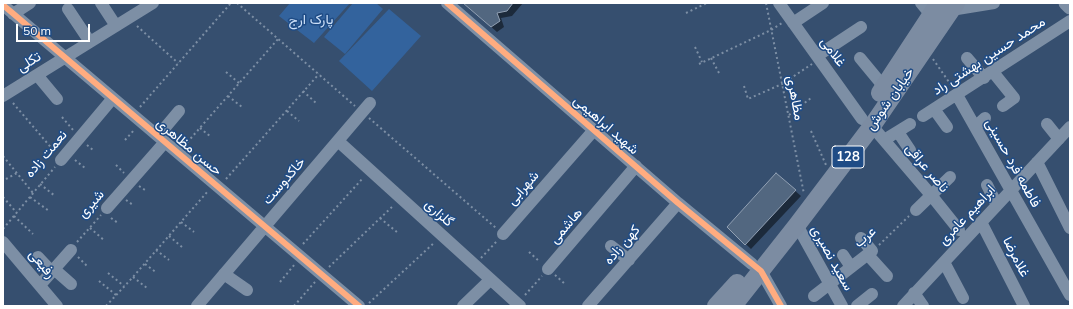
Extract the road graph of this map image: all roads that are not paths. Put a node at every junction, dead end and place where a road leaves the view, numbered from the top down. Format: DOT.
graph roads {
  1 [pos="6,3"];
  2 [pos="30,3"];
  3 [pos="101,3"];
  4 [pos="153,3"];
  5 [pos="446,3"];
  6 [pos="779,3"];
  7 [pos="823,3"];
  8 [pos="994,3"];
  9 [pos="1066,3"];
  10 [pos="3,5"];
  11 [pos="940,7"];
  12 [pos="1070,7"];
  13 [pos="68,9"];
  14 [pos="13,14"];
  15 [pos="791,20"];
  16 [pos="1070,21"];
  17 [pos="116,26"];
  18 [pos="861,28"];
  19 [pos="90,42"];
  20 [pos="65,58"];
  21 [pos="818,58"];
  22 [pos="860,58"];
  23 [pos="967,58"];
  24 [pos="37,75"];
  25 [pos="989,75"];
  26 [pos="884,87"];
  27 [pos="4,95"];
  28 [pos="957,95"];
  29 [pos="113,98"];
  30 [pos="57,99"];
  31 [pos="1003,106"];
  32 [pos="367,108"];
  33 [pos="934,109"];
  34 [pos="179,111"];
  35 [pos="923,116"];
  36 [pos="985,118"];
  37 [pos="867,122"];
  38 [pos="910,124"];
  39 [pos="1047,124"];
  40 [pos="947,127"];
  41 [pos="975,127"];
  42 [pos="594,130"];
  43 [pos="898,132"];
  44 [pos="1066,133"];
  45 [pos="161,139"];
  46 [pos="884,140"];
  47 [pos="338,142"];
  48 [pos="910,150"];
  49 [pos="61,160"];
  50 [pos="1037,162"];
  51 [pos="636,166"];
  52 [pos="950,177"];
  53 [pos="987,185"];
  54 [pos="1011,190"];
  55 [pos="931,195"];
  56 [pos="678,203"];
  57 [pos="997,205"];
  58 [pos="107,208"];
  59 [pos="916,210"];
  60 [pos="981,222"];
  61 [pos="797,225"];
  62 [pos="265,227"];
  63 [pos="1070,228"];
  64 [pos="959,230"];
  65 [pos="503,234"];
  66 [pos="861,238"];
  67 [pos="3,242"];
  68 [pos="611,246"];
  69 [pos="71,250"];
  70 [pos="870,253"];
  71 [pos="843,255"];
  72 [pos="38,257"];
  73 [pos="629,260"];
  74 [pos="944,262"];
  75 [pos="757,267"];
  76 [pos="851,267"];
  77 [pos="53,270"];
  78 [pos="548,270"];
  79 [pos="224,274"];
  80 [pos="887,276"];
  81 [pos="490,280"];
  82 [pos="71,284"];
  83 [pos="830,284"];
  84 [pos="40,285"];
  85 [pos="247,290"];
  86 [pos="914,293"];
  87 [pos="872,294"];
  88 [pos="1070,295"];
  89 [pos="814,296"];
  90 [pos="963,298"];
  91 [pos="518,305"];
  92 [pos="57,306"];
  93 [pos="197,306"];
  94 [pos="359,306"];
  95 [pos="462,306"];
  96 [pos="588,306"];
  97 [pos="716,306"];
  98 [pos="733,306"];
  99 [pos="781,306"];
  100 [pos="842,306"];
  101 [pos="857,306"];
  102 [pos="903,306"];
  103 [pos="923,306"];
  104 [pos="1024,306"];
  1 -- 10 [label="street"];
  2 -- 14 [label="street"];
  3 -- 17 [label="street"];
  4 -- 17 [label="street, تکلی"];
  5 -- 42 [label="street, شهید ابراهیمی"];
  6 -- 15 [label="street, غلامی"];
  7 -- 15 [label="street"];
  8 -- 11 [label="street"];
  9 -- 12 [label="street"];
  10 -- 14 [label="street, حسن مظاهری"];
  11 -- 26 [label="main road, خیابان شوش / 128"];
  11 -- 37 [label="main road, خیابان شوش / 128"];
  13 -- 19 [label="street"];
  14 -- 20 [label="street, حسن مظاهری"];
  15 -- 21 [label="street, غلامی"];
  16 -- 25 [label="street, محمد حسین بهشتی راد"];
  17 -- 19 [label="street, تکلی"];
  18 -- 21 [label="street"];
  19 -- 20 [label="street, تکلی"];
  20 -- 24 [label="street, تکلی"];
  20 -- 29 [label="street, حسن مظاهری"];
  21 -- 37 [label="street, غلامی"];
  22 -- 26 [label="street"];
  23 -- 25 [label="street"];
  24 -- 27 [label="street, تکلی"];
  24 -- 30 [label="street"];
  25 -- 28 [label="street, محمد حسین بهشتی راد"];
  25 -- 31 [label="street"];
  26 -- 37 [label="main road, خیابان شوش / 128"];
  28 -- 33 [label="street, محمد حسین بهشتی راد"];
  28 -- 41 [label="street, فاطمه فرد حسینی"];
  29 -- 45 [label="street, حسن مظاهری"];
  29 -- 49 [label="street, نعمت زاده"];
  32 -- 47 [label="street, خاکدوست"];
  33 -- 35 [label="street, محمد حسین بهشتی راد"];
  33 -- 40 [label="street"];
  34 -- 45 [label="street, شیری"];
  36 -- 41 [label="street"];
  37 -- 46 [label="street, ناصر عراقی"];
  37 -- 61 [label="main road, خیابان شوش / 128"];
  37 -- 75 [label="main road, خیابان شوش / 128"];
  38 -- 43 [label="street"];
  39 -- 44 [label="street"];
  41 -- 54 [label="street, فاطمه فرد حسینی"];
  42 -- 51 [label="street, شهید ابراهیمی"];
  42 -- 65 [label="street, شهرابی"];
  43 -- 46 [label="street"];
  43 -- 48 [label="street"];
  44 -- 50 [label="street, ابراهیم عامری"];
  45 -- 58 [label="street, شیری"];
  45 -- 62 [label="street, حسن مظاهری"];
  46 -- 55 [label="street, ناصر عراقی"];
  47 -- 62 [label="street, خاکدوست"];
  47 -- 81 [label="street, گلزاری"];
  50 -- 54 [label="street, ابراهیم عامری"];
  50 -- 63 [label="street"];
  51 -- 56 [label="street, شهید ابراهیمی"];
  51 -- 78 [label="street, هاشمی"];
  52 -- 55 [label="street"];
  53 -- 57 [label="street"];
  54 -- 57 [label="street, ابراهیم عامری"];
  54 -- 88 [label="street, فاطمه فرد حسینی"];
  55 -- 59 [label="street"];
  55 -- 64 [label="street, ناصر عراقی"];
  56 -- 73 [label="street, کهن زاده"];
  56 -- 75 [label="street, شهید ابراهیمی"];
  57 -- 60 [label="street, ابراهیم عامری"];
  60 -- 74 [label="street, ابراهیم عامری"];
  60 -- 104 [label="street, غلامرضا"];
  61 -- 75 [label="main road, خیابان شوش / 128"];
  61 -- 83 [label="street, سعید نصیری"];
  62 -- 79 [label="street, خاکدوست"];
  62 -- 94 [label="street, حسن مظاهری"];
  66 -- 70 [label="street"];
  67 -- 84 [label="street, رفیعی"];
  68 -- 73 [label="street"];
  69 -- 77 [label="street"];
  70 -- 76 [label="street, عرب"];
  70 -- 80 [label="street"];
  71 -- 76 [label="street"];
  72 -- 77 [label="street"];
  73 -- 96 [label="street, کهن زاده"];
  74 -- 86 [label="street, ابراهیم عامری"];
  74 -- 90 [label="street"];
  75 -- 97 [label="main road, خیابان شوش / 128"];
  75 -- 98 [label="main road, خیابان شوش / 128"];
  75 -- 99 [label="street"];
  76 -- 83 [label="street, عرب"];
  77 -- 82 [label="street"];
  77 -- 84 [label="street"];
  79 -- 85 [label="street"];
  79 -- 93 [label="street, خاکدوست"];
  81 -- 91 [label="street, گلزاری"];
  81 -- 95 [label="street"];
  83 -- 89 [label="street, عرب"];
  83 -- 100 [label="street, سعید نصیری"];
  84 -- 92 [label="street, رفیعی"];
  86 -- 102 [label="street, ابراهیم عامری"];
  86 -- 103 [label="street"];
  87 -- 101 [label="street"];
}
